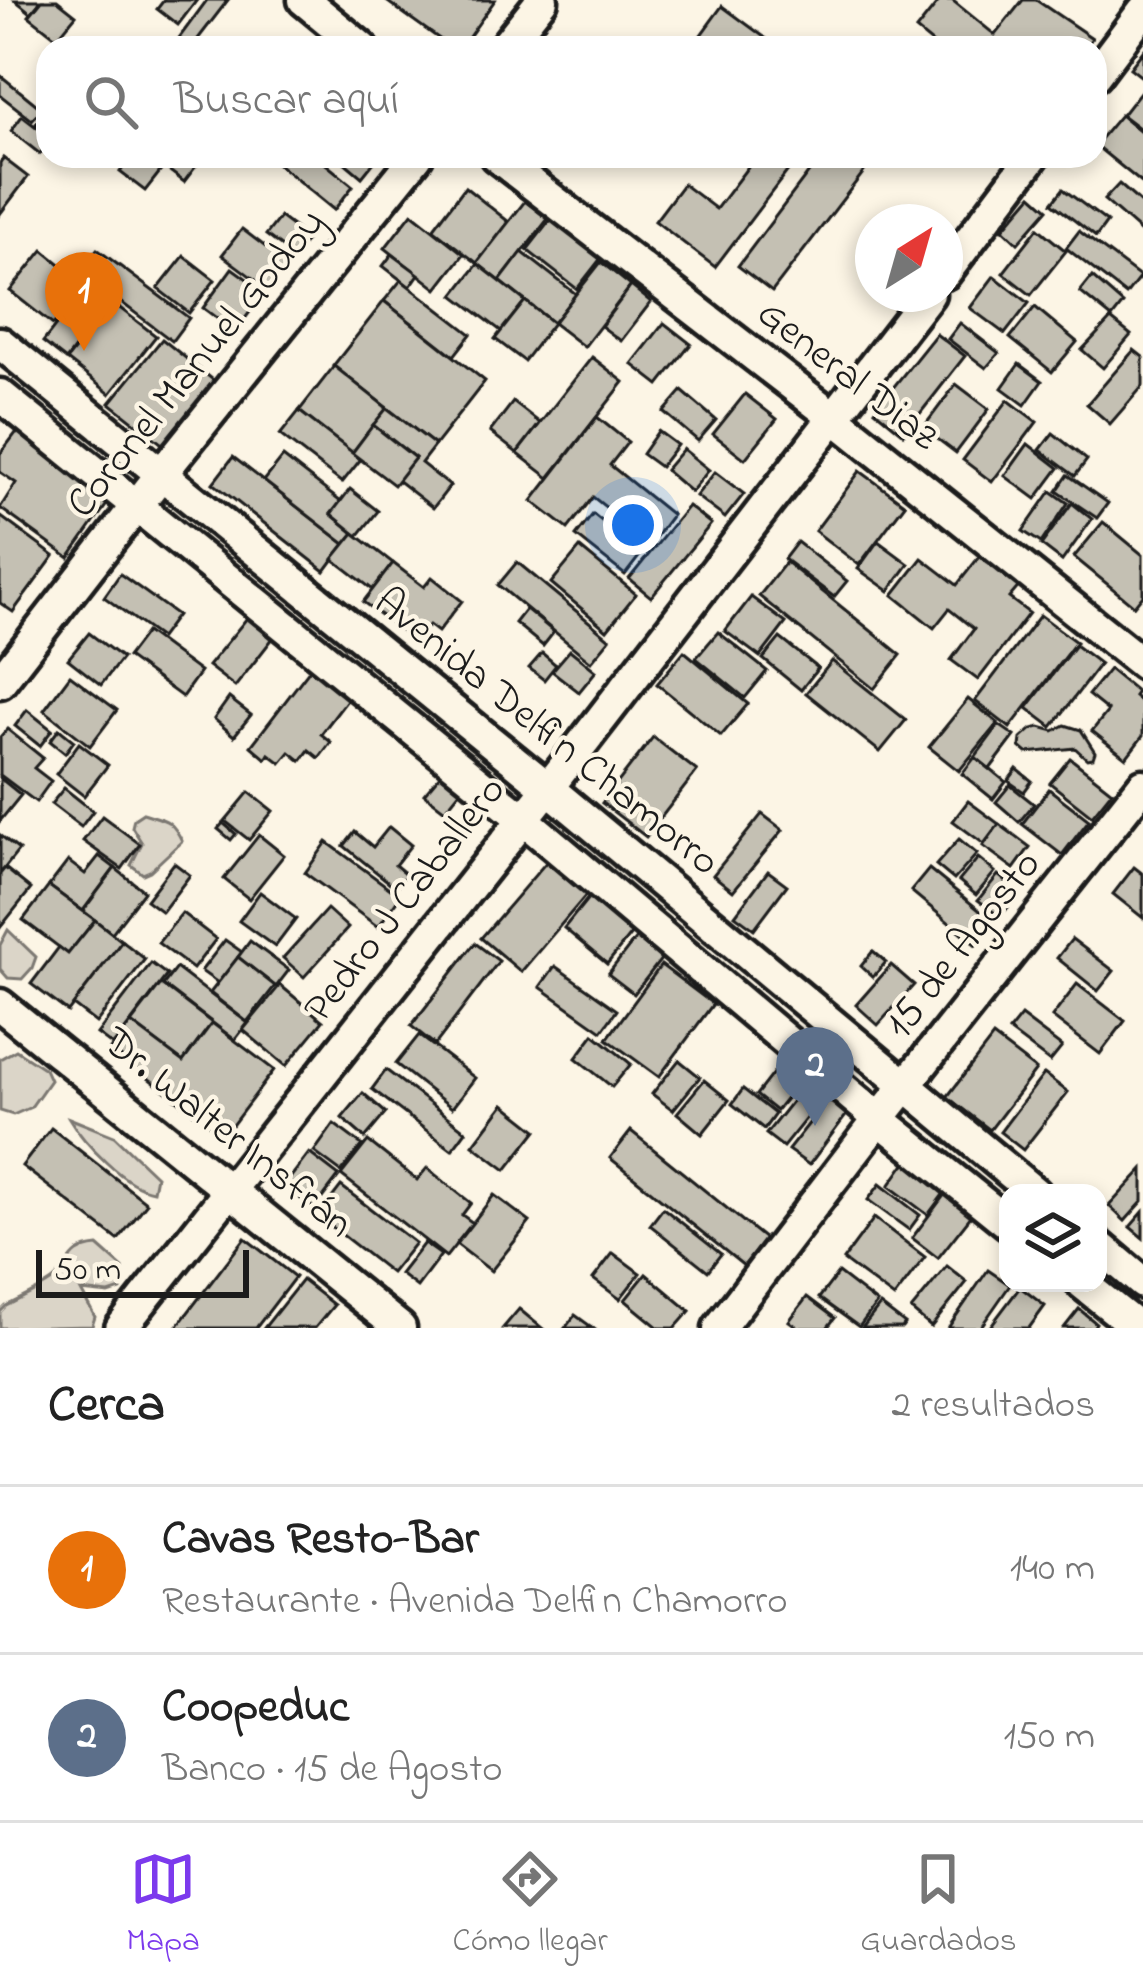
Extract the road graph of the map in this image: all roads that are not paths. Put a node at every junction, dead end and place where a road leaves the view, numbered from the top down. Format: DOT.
graph roads {
  1 [pos="304,0"];
  2 [pos="542,0"];
  3 [pos="1143,11"];
  4 [pos="348,36"];
  5 [pos="514,36"];
  6 [pos="1107,59"];
  7 [pos="407,168"];
  8 [pos="512,168"];
  9 [pos="1025,168"];
  10 [pos="963,249"];
  11 [pos="915,312"];
  12 [pos="0,343"];
  13 [pos="0,394"];
  14 [pos="835,418"];
  15 [pos="162,473"];
  16 [pos="137,506"];
  17 [pos="1143,664"];
  18 [pos="0,682"];
  19 [pos="1143,785"];
  20 [pos="548,788"];
  21 [pos="523,819"];
  22 [pos="0,1005"];
  23 [pos="906,1086"];
  24 [pos="879,1119"];
  25 [pos="1024,1184"];
  26 [pos="231,1191"];
  27 [pos="999,1216"];
  28 [pos="1107,1252"];
  29 [pos="1143,1282"];
  30 [pos="1093,1292"];
  31 [pos="121,1328"];
  32 [pos="400,1328"];
  33 [pos="718,1328"];
  34 [pos="1138,1328"];
  1 -- 4 [label="street"];
  2 -- 5 [label="street"];
  3 -- 6 [label="street"];
  7 -- 15 [label="street, Coronel Manuel Godoy"];
  8 -- 14 [label="street, General Diaz"];
  9 -- 10 [label="street"];
  11 -- 14 [label="street, Pedro J Caballero"];
  12 -- 15 [label="street, Avenida Delfin Chamorro"];
  13 -- 16 [label="street, Avenida Delfin Chamorro"];
  14 -- 17 [label="street, General Diaz"];
  14 -- 20 [label="street, Pedro J Caballero"];
  15 -- 16 [label="street, Coronel Manuel Godoy"];
  15 -- 20 [label="street, Avenida Delfin Chamorro"];
  16 -- 18 [label="street, Coronel Manuel Godoy"];
  16 -- 21 [label="street, Avenida Delfin Chamorro"];
  19 -- 23 [label="street, 15 de Agosto"];
  20 -- 21 [label="street, Pedro J Caballero"];
  20 -- 23 [label="street, Avenida Delfin Chamorro"];
  21 -- 24 [label="street, Avenida Delfin Chamorro"];
  21 -- 26 [label="street, Pedro J Caballero"];
  22 -- 26 [label="street, Dr. Walter Insfrán"];
  23 -- 24 [label="street, 15 de Agosto"];
  23 -- 25 [label="street, Avenida Delfin Chamorro"];
  24 -- 27 [label="street, Avenida Delfin Chamorro"];
  24 -- 33 [label="street, 15 de Agosto"];
  26 -- 31 [label="street, Pedro J Caballero"];
  26 -- 32 [label="street, Dr. Walter Insfrán"];
  28 -- 29 [label="street"];
  30 -- 34 [label="street"];
}
